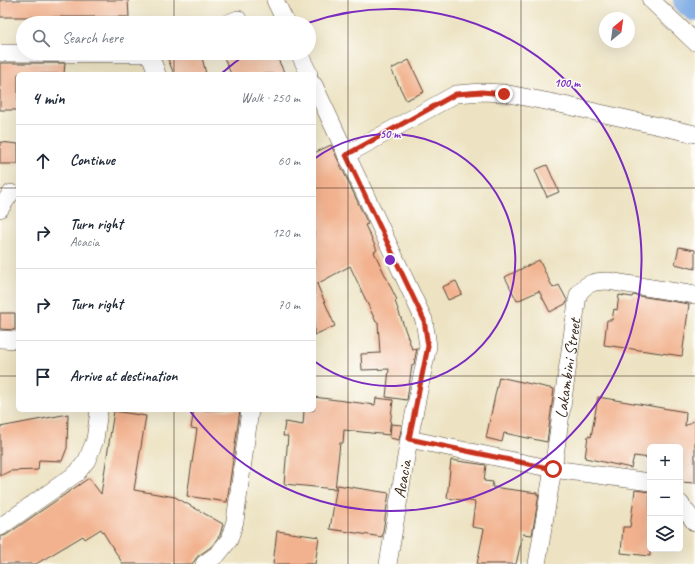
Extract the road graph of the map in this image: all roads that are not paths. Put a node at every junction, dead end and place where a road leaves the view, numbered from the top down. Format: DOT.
graph roads {
  1 [pos="275,0"];
  2 [pos="651,0"];
  3 [pos="283,16"];
  4 [pos="695,42"];
  5 [pos="0,53"];
  6 [pos="16,53"];
  7 [pos="153,60"];
  8 [pos="302,60"];
  9 [pos="156,72"];
  10 [pos="308,72"];
  11 [pos="316,89"];
  12 [pos="695,134"];
  13 [pos="346,155"];
  14 [pos="10,193"];
  15 [pos="0,209"];
  16 [pos="695,295"];
  17 [pos="0,339"];
  18 [pos="16,340"];
  19 [pos="100,412"];
  20 [pos="250,412"];
  21 [pos="409,439"];
  22 [pos="553,469"];
  23 [pos="647,482"];
  24 [pos="683,507"];
  25 [pos="695,523"];
  26 [pos="0,527"];
  27 [pos="204,564"];
  28 [pos="388,564"];
  29 [pos="537,564"];
  1 -- 3 [label="street"];
  2 -- 4 [label="street"];
  5 -- 6 [label="street"];
  7 -- 9 [label="street"];
  8 -- 10 [label="street"];
  11 -- 13 [label="street, Acacia"];
  12 -- 13 [label="street"];
  13 -- 21 [label="street, Acacia"];
  14 -- 15 [label="street"];
  16 -- 22 [label="street, Lakambini Street"];
  17 -- 18 [label="street"];
  19 -- 26 [label="street"];
  20 -- 27 [label="street"];
  21 -- 22 [label="street"];
  21 -- 28 [label="street, Acacia"];
  22 -- 23 [label="street"];
  22 -- 29 [label="street, Lakambini Street"];
  24 -- 25 [label="street"];
}
